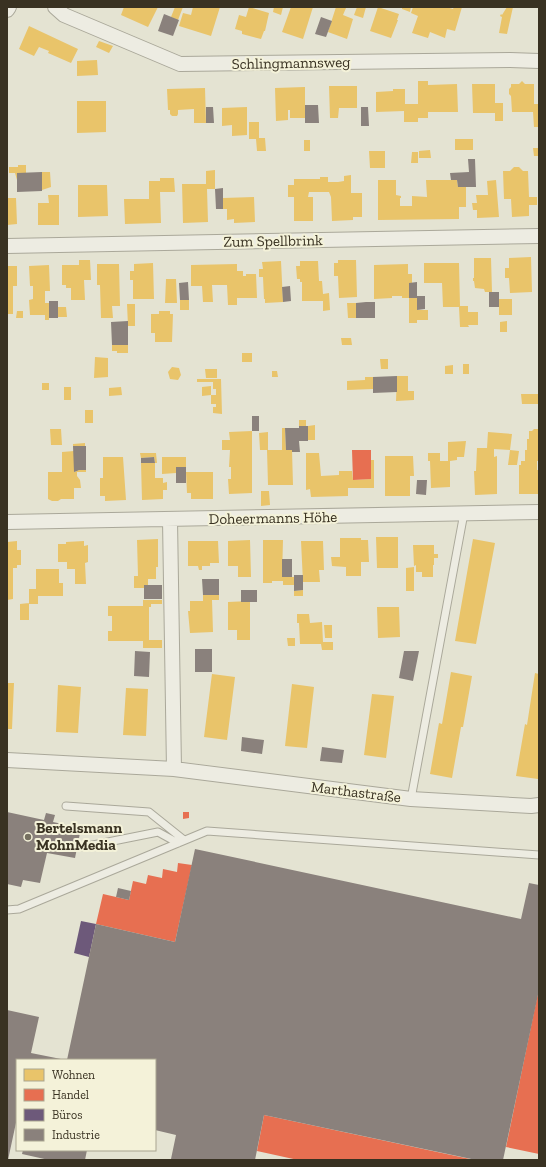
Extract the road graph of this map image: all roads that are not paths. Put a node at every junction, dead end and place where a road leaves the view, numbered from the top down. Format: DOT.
graph roads {
  1 [pos="9,7"];
  2 [pos="55,7"];
  3 [pos="7,10"];
  4 [pos="539,61"];
  5 [pos="539,236"];
  6 [pos="7,246"];
  7 [pos="539,512"];
  8 [pos="464,514"];
  9 [pos="170,520"];
  10 [pos="7,522"];
  11 [pos="7,760"];
  12 [pos="174,769"];
  13 [pos="411,799"];
  14 [pos="539,805"];
  15 [pos="66,806"];
  16 [pos="181,842"];
  17 [pos="83,847"];
  18 [pos="539,855"];
  19 [pos="7,910"];
  1 -- 3 [label="street"];
  2 -- 4 [label="street, Schlingmannsweg"];
  5 -- 6 [label="street, Zum Spellbrink"];
  7 -- 8 [label="street, Doheermanns Höhe"];
  8 -- 9 [label="street, Doheermanns Höhe"];
  8 -- 13 [label="lane"];
  9 -- 10 [label="street, Doheermanns Höhe"];
  9 -- 12 [label="street"];
  11 -- 12 [label="street, Marthastraße"];
  12 -- 13 [label="street, Marthastraße"];
  13 -- 14 [label="street, Marthastraße"];
  15 -- 16 [label="lane"];
  16 -- 17 [label="lane"];
  16 -- 18 [label="lane"];
  16 -- 19 [label="lane"];
}
